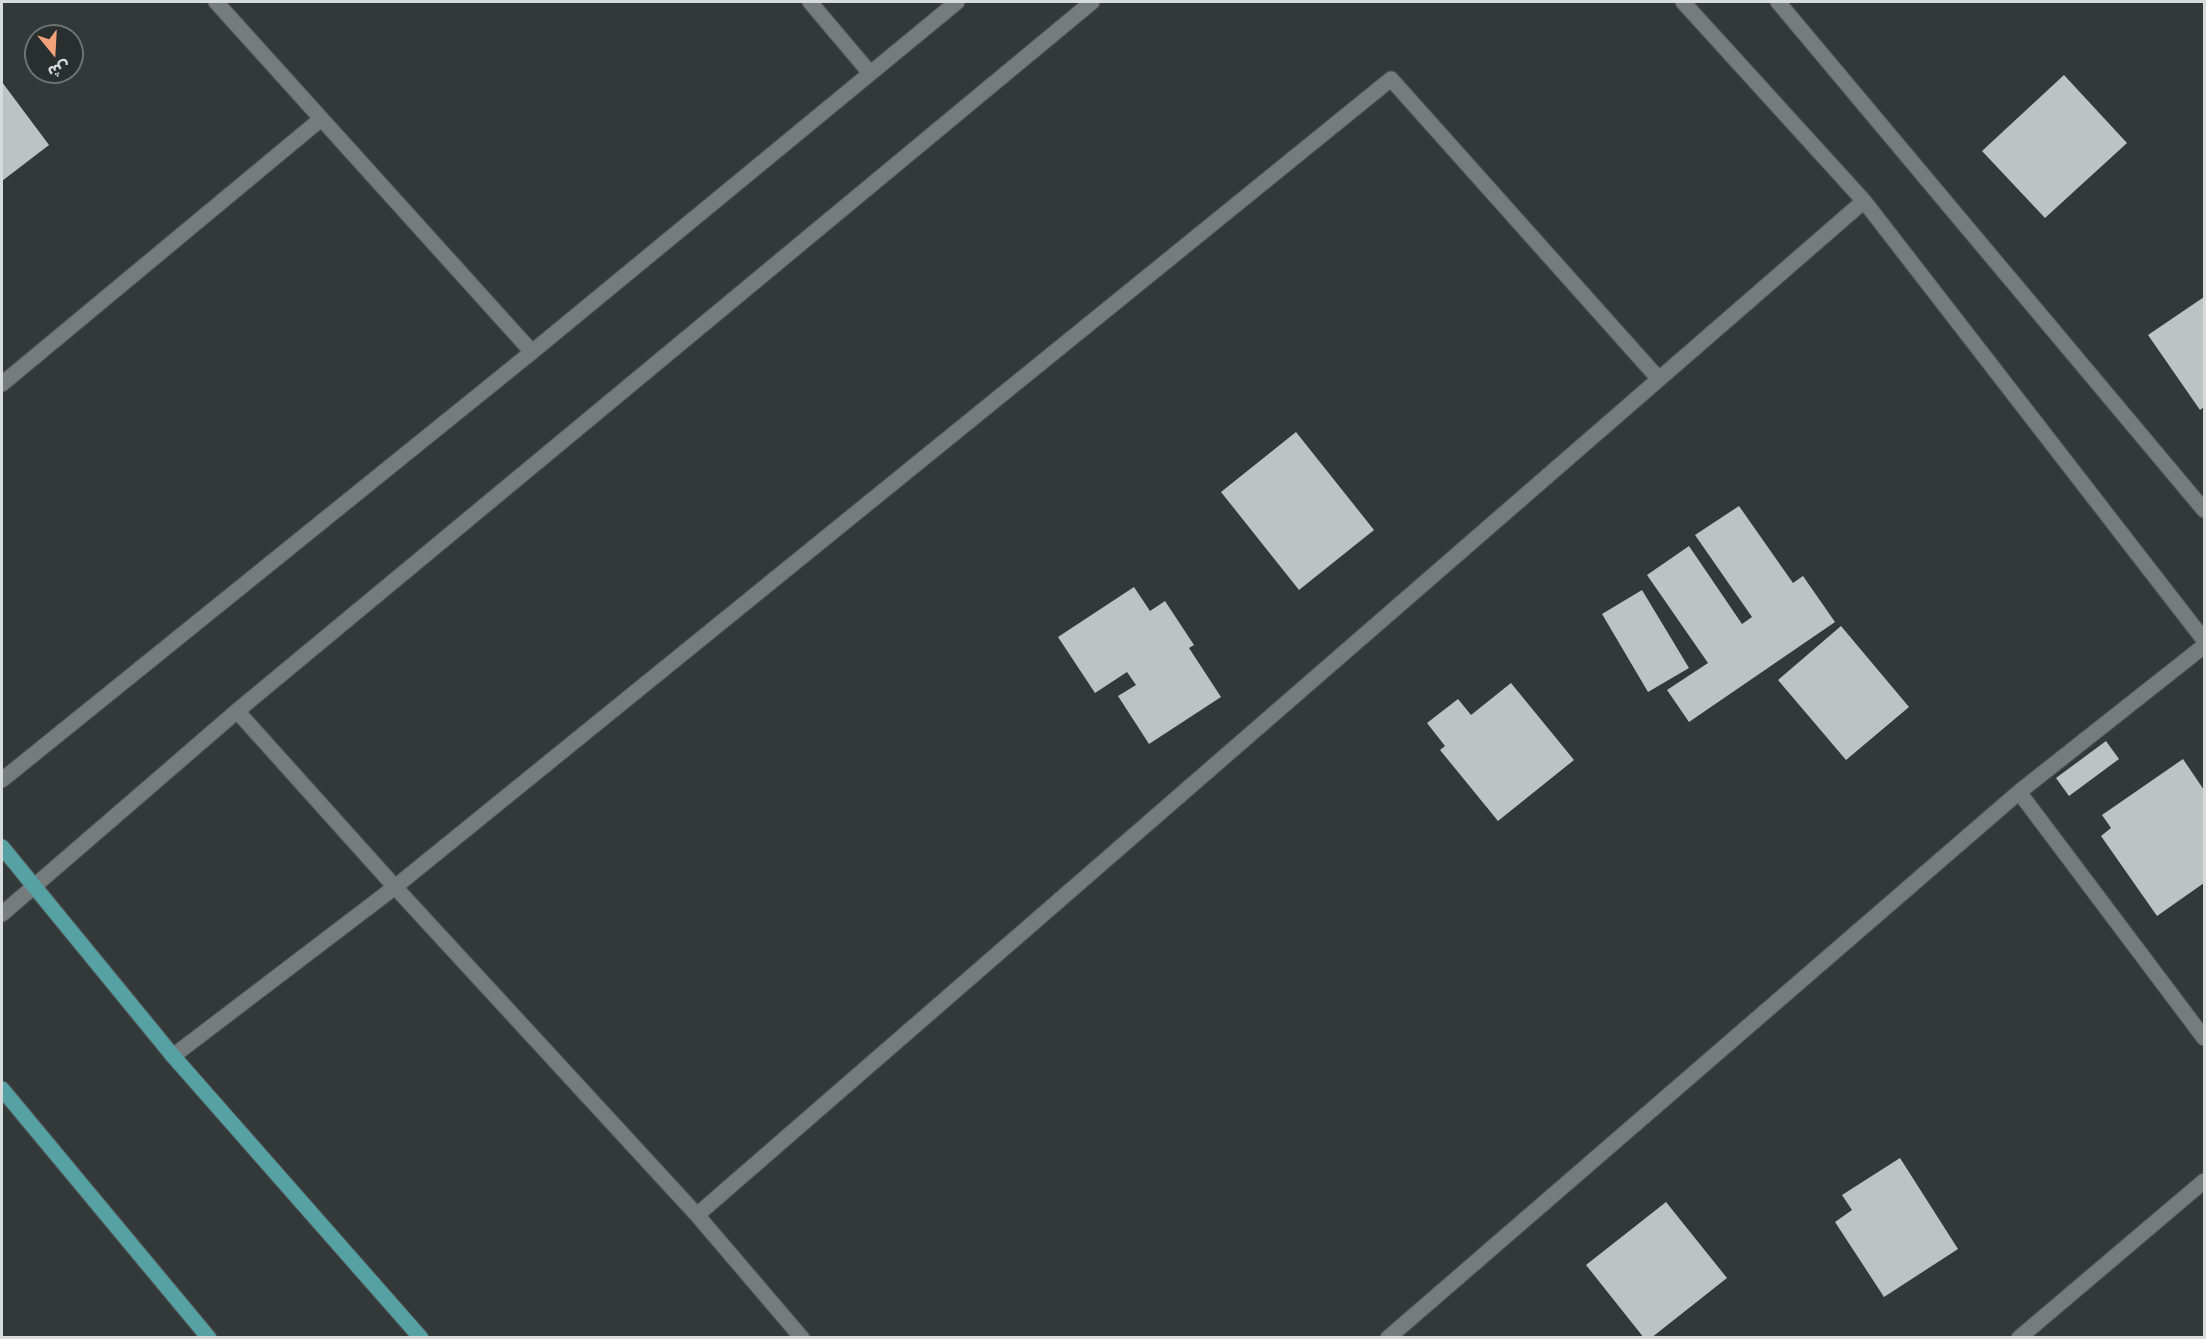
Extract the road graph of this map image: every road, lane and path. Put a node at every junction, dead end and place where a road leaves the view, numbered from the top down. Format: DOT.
graph roads {
  1 [pos="216,2"];
  2 [pos="810,2"];
  3 [pos="957,2"];
  4 [pos="1092,2"];
  5 [pos="1683,2"];
  6 [pos="1778,2"];
  7 [pos="870,73"];
  8 [pos="321,119"];
  9 [pos="1864,201"];
  10 [pos="532,352"];
  11 [pos="1658,378"];
  12 [pos="2,384"];
  13 [pos="2205,510"];
  14 [pos="2205,640"];
  15 [pos="2205,646"];
  16 [pos="237,711"];
  17 [pos="2,780"];
  18 [pos="2019,792"];
  19 [pos="2,847"];
  20 [pos="395,887"];
  21 [pos="33,888"];
  22 [pos="2,914"];
  23 [pos="2205,1038"];
  24 [pos="173,1056"];
  25 [pos="2,1089"];
  26 [pos="2205,1181"];
  27 [pos="697,1215"];
  28 [pos="209,1338"];
  29 [pos="421,1338"];
  30 [pos="802,1338"];
  31 [pos="1388,1338"];
  32 [pos="2019,1338"];
  1 -- 8 [label="street"];
  2 -- 7 [label="street"];
  3 -- 7 [label="street"];
  4 -- 16 [label="street"];
  5 -- 9 [label="street"];
  6 -- 13 [label="street"];
  7 -- 10 [label="street"];
  8 -- 10 [label="street"];
  8 -- 12 [label="street"];
  9 -- 11 [label="street"];
  9 -- 14 [label="street"];
  10 -- 17 [label="street"];
  11 -- 20 [label="street"];
  11 -- 27 [label="street"];
  15 -- 18 [label="street"];
  16 -- 20 [label="street"];
  16 -- 21 [label="street"];
  18 -- 23 [label="street"];
  18 -- 31 [label="street"];
  19 -- 21 [label="main road"];
  20 -- 24 [label="street"];
  20 -- 27 [label="street"];
  21 -- 22 [label="street"];
  21 -- 24 [label="main road"];
  24 -- 29 [label="main road"];
  25 -- 28 [label="main road"];
  26 -- 32 [label="street"];
  27 -- 30 [label="street"];
}
